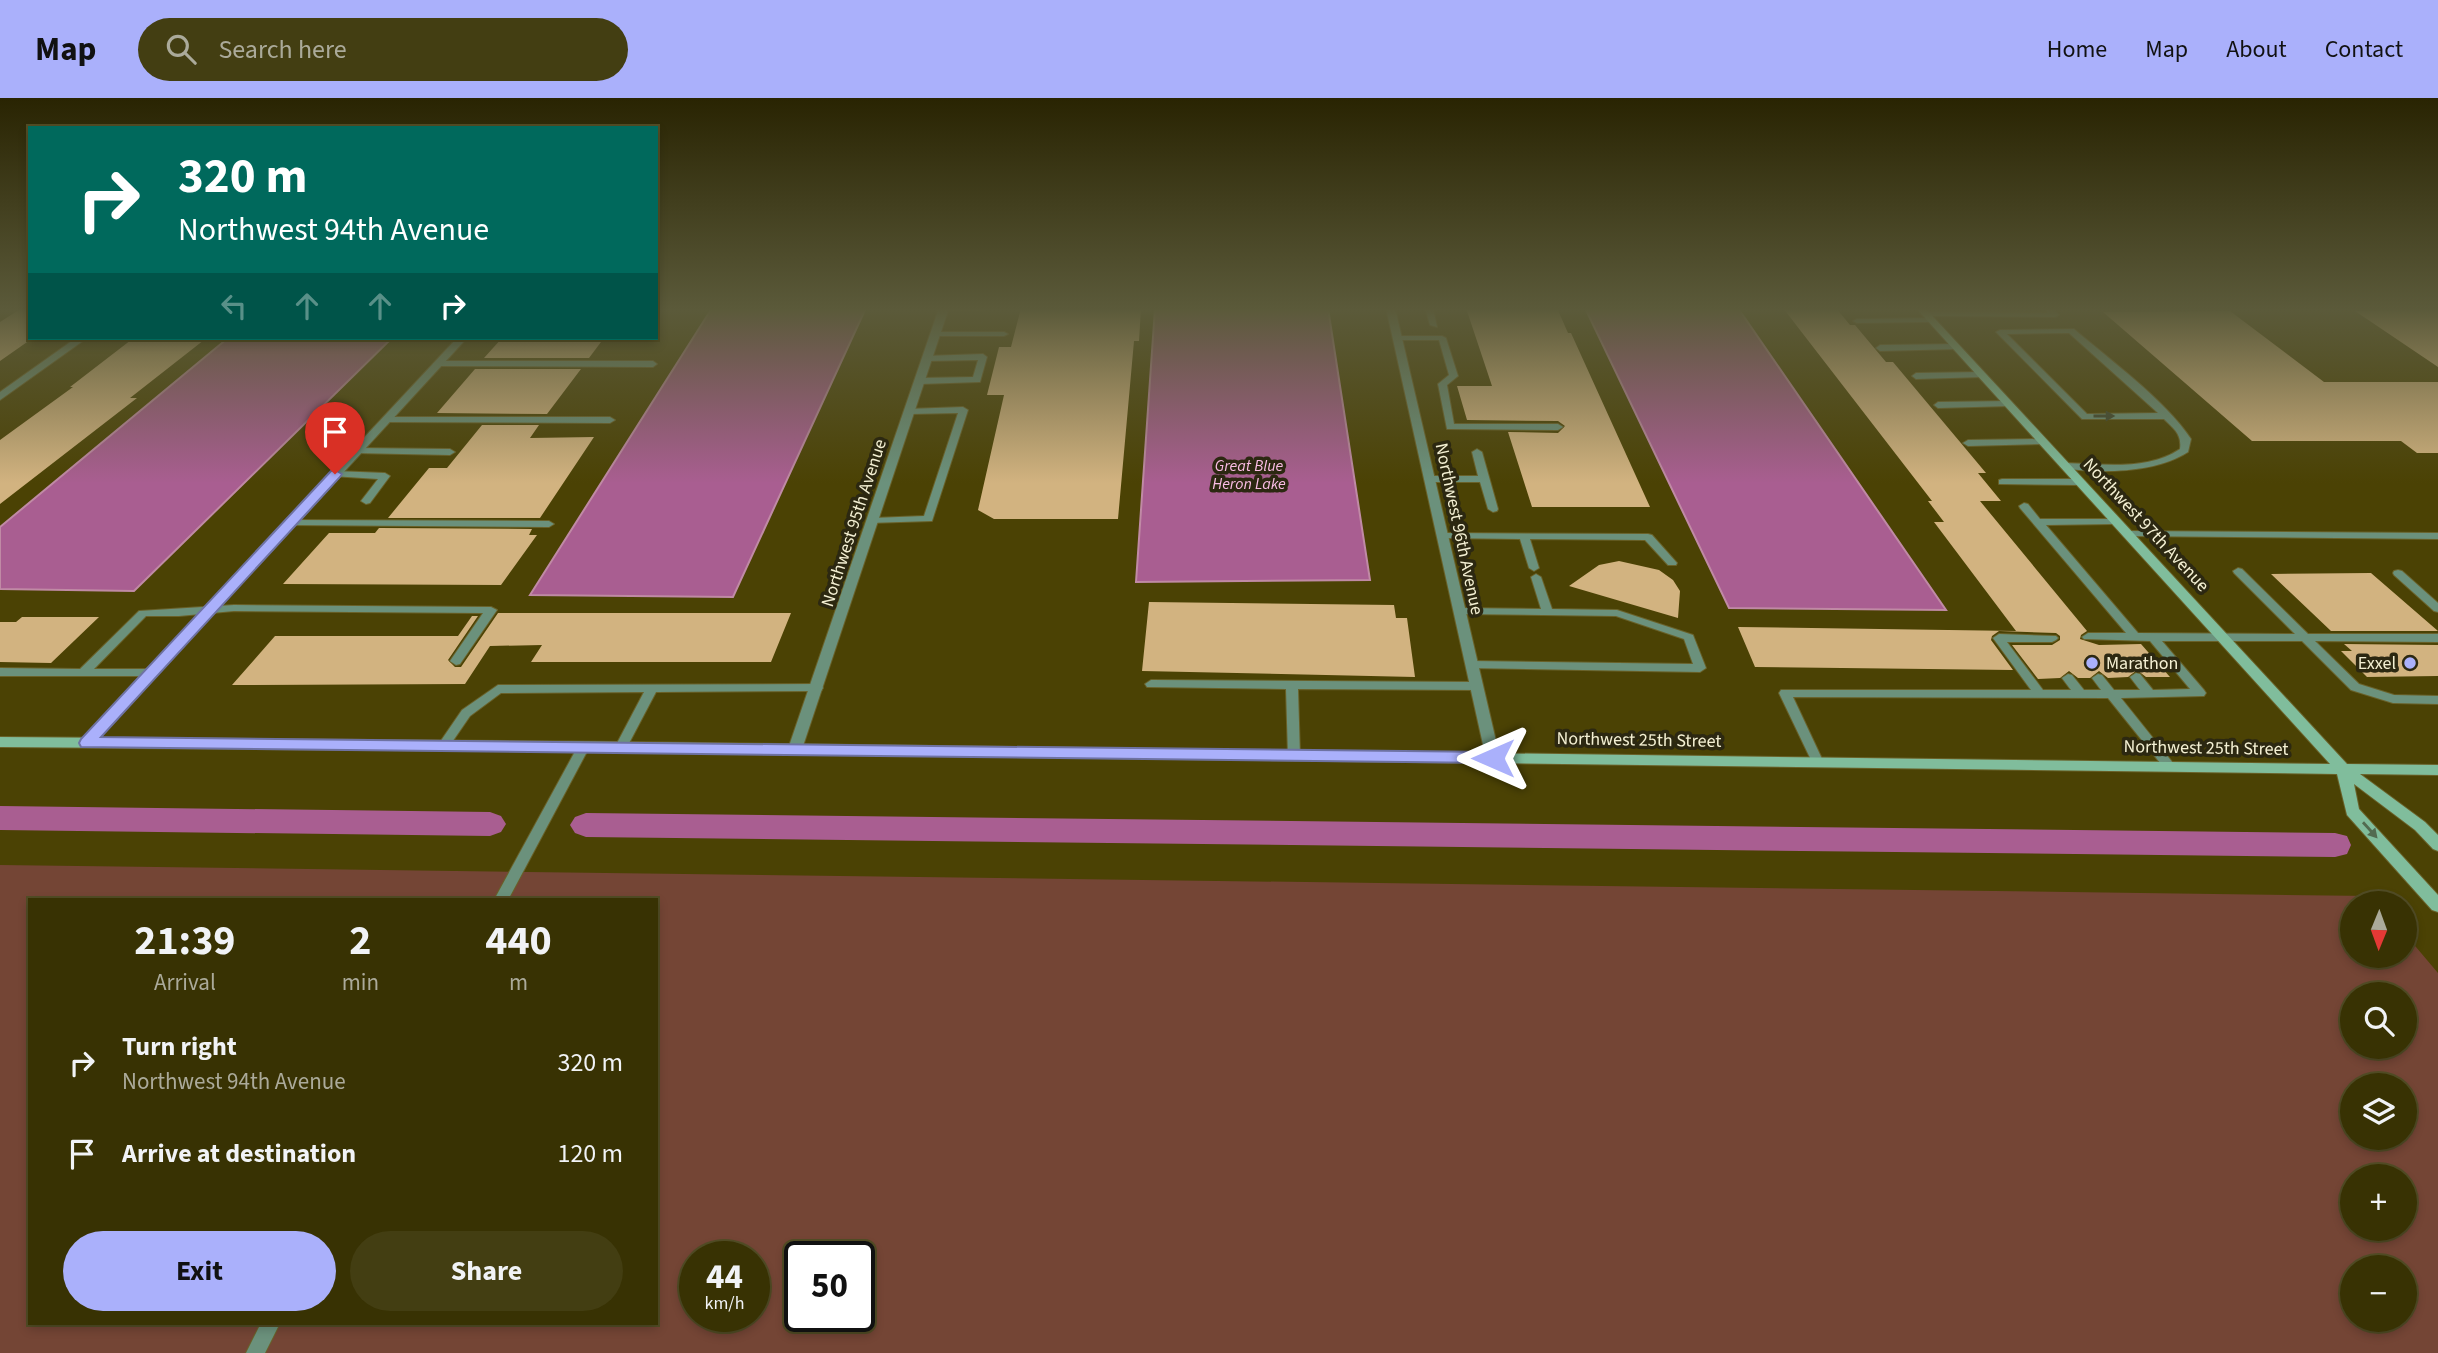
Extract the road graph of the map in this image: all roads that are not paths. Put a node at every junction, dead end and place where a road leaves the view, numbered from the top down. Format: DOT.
graph roads {
  1 [pos="42,367"];
  2 [pos="434,367"];
  3 [pos="924,367"];
  4 [pos="980,367"];
  5 [pos="1405,367"];
  6 [pos="1451,367"];
  7 [pos="1974,367"];
  8 [pos="2035,367"];
  9 [pos="2111,367"];
  10 [pos="1982,375"];
  11 [pos="1916,376"];
  12 [pos="920,381"];
  13 [pos="0,397"];
  14 [pos="2008,404"];
  15 [pos="1938,405"];
  16 [pos="910,411"];
  17 [pos="2166,416"];
  18 [pos="386,420"];
  19 [pos="610,421"];
  20 [pos="1558,427"];
  21 [pos="2043,442"];
  22 [pos="1968,443"];
  23 [pos="357,451"];
  24 [pos="450,452"];
  25 [pos="1477,452"];
  26 [pos="2065,466"];
  27 [pos="335,474"];
  28 [pos="1431,479"];
  29 [pos="1484,480"];
  30 [pos="2001,482"];
  31 [pos="2079,482"];
  32 [pos="366,500"];
  33 [pos="2024,506"];
  34 [pos="1493,509"];
  35 [pos="873,521"];
  36 [pos="2115,521"];
  37 [pos="2037,522"];
  38 [pos="290,523"];
  39 [pos="549,524"];
  40 [pos="2128,534"];
  41 [pos="1443,536"];
  42 [pos="2438,536"];
  43 [pos="1524,537"];
  44 [pos="1672,563"];
  45 [pos="2238,571"];
  46 [pos="2398,573"];
  47 [pos="2438,609"];
  48 [pos="210,610"];
  49 [pos="1460,611"];
  50 [pos="1548,612"];
  51 [pos="2088,637"];
  52 [pos="2135,637"];
  53 [pos="2153,637"];
  54 [pos="2222,637"];
  55 [pos="2052,638"];
  56 [pos="2303,638"];
  57 [pos="2438,638"];
  58 [pos="456,661"];
  59 [pos="1472,665"];
  60 [pos="0,672"];
  61 [pos="83,673"];
  62 [pos="152,673"];
  63 [pos="2136,677"];
  64 [pos="2068,678"];
  65 [pos="2098,678"];
  66 [pos="1151,684"];
  67 [pos="1292,685"];
  68 [pos="1477,686"];
  69 [pos="652,688"];
  70 [pos="817,688"];
  71 [pos="2040,694"];
  72 [pos="2081,694"];
  73 [pos="2111,694"];
  74 [pos="2150,694"];
  75 [pos="2438,700"];
  76 [pos="0,742"];
  77 [pos="87,743"];
  78 [pos="444,745"];
  79 [pos="584,746"];
  80 [pos="621,747"];
  81 [pos="795,749"];
  82 [pos="1294,756"];
  83 [pos="1493,758"];
  84 [pos="1817,761"];
  85 [pos="2169,766"];
  86 [pos="2343,769"];
  87 [pos="2438,770"];
  88 [pos="2438,845"];
  89 [pos="502,898"];
  90 [pos="2438,906"];
  91 [pos="270,1325"];
  92 [pos="255,1353"];
  1 -- 13 [label="street"];
  2 -- 18 [label="street"];
  3 -- 12 [label="street, Northwest 95th Avenue"];
  4 -- 12 [label="lane"];
  5 -- 28 [label="street, Northwest 96th Avenue"];
  6 -- 20 [label="lane"];
  7 -- 10 [label="main road, Northwest 97th Avenue"];
  8 -- 17 [label="lane, one-way"];
  9 -- 17 [label="lane"];
  10 -- 11 [label="lane"];
  10 -- 14 [label="main road, Northwest 97th Avenue"];
  12 -- 16 [label="street, Northwest 95th Avenue"];
  14 -- 15 [label="lane"];
  14 -- 21 [label="main road, Northwest 97th Avenue"];
  16 -- 35 [label="street, Northwest 95th Avenue"];
  16 -- 35 [label="lane"];
  17 -- 26 [label="lane"];
  18 -- 19 [label="lane"];
  18 -- 23 [label="street"];
  21 -- 22 [label="lane"];
  21 -- 26 [label="main road, Northwest 97th Avenue"];
  23 -- 24 [label="lane"];
  23 -- 27 [label="street"];
  25 -- 29 [label="lane"];
  26 -- 31 [label="main road, Northwest 97th Avenue"];
  27 -- 32 [label="lane"];
  27 -- 38 [label="street"];
  28 -- 29 [label="lane"];
  28 -- 41 [label="street, Northwest 96th Avenue"];
  29 -- 34 [label="lane"];
  30 -- 31 [label="lane"];
  31 -- 36 [label="main road, Northwest 97th Avenue"];
  33 -- 37 [label="lane"];
  35 -- 70 [label="street, Northwest 95th Avenue"];
  36 -- 37 [label="lane"];
  36 -- 40 [label="main road, Northwest 97th Avenue"];
  37 -- 52 [label="lane"];
  38 -- 39 [label="lane"];
  38 -- 48 [label="street"];
  40 -- 42 [label="lane"];
  40 -- 54 [label="main road, Northwest 97th Avenue"];
  41 -- 43 [label="lane"];
  41 -- 49 [label="street, Northwest 96th Avenue"];
  43 -- 44 [label="lane"];
  43 -- 50 [label="lane"];
  45 -- 56 [label="lane"];
  46 -- 47 [label="lane"];
  48 -- 58 [label="lane"];
  48 -- 61 [label="lane"];
  48 -- 62 [label="street"];
  49 -- 50 [label="lane"];
  49 -- 59 [label="street, Northwest 96th Avenue"];
  50 -- 59 [label="lane"];
  51 -- 52 [label="lane"];
  52 -- 53 [label="lane"];
  53 -- 54 [label="lane"];
  53 -- 74 [label="lane"];
  54 -- 56 [label="lane"];
  54 -- 86 [label="main road, Northwest 97th Avenue"];
  55 -- 71 [label="lane"];
  56 -- 57 [label="lane"];
  56 -- 75 [label="lane"];
  59 -- 68 [label="street, Northwest 96th Avenue"];
  60 -- 61 [label="lane"];
  61 -- 62 [label="lane"];
  62 -- 77 [label="street"];
  63 -- 74 [label="lane"];
  64 -- 72 [label="lane"];
  65 -- 73 [label="lane"];
  66 -- 67 [label="lane"];
  67 -- 68 [label="lane"];
  67 -- 82 [label="lane"];
  68 -- 83 [label="street, Northwest 96th Avenue"];
  69 -- 70 [label="lane"];
  69 -- 78 [label="lane"];
  69 -- 80 [label="lane"];
  70 -- 81 [label="street, Northwest 95th Avenue"];
  71 -- 72 [label="lane"];
  71 -- 84 [label="lane"];
  72 -- 73 [label="lane"];
  73 -- 74 [label="lane"];
  73 -- 85 [label="lane"];
  76 -- 77 [label="main road, Northwest 25th Street"];
  77 -- 78 [label="main road, Northwest 25th Street"];
  78 -- 79 [label="main road, Northwest 25th Street"];
  79 -- 80 [label="main road, Northwest 25th Street"];
  79 -- 89 [label="lane"];
  80 -- 81 [label="main road, Northwest 25th Street"];
  81 -- 82 [label="main road, Northwest 25th Street"];
  82 -- 83 [label="main road, Northwest 25th Street"];
  83 -- 84 [label="main road, Northwest 25th Street"];
  84 -- 85 [label="main road, Northwest 25th Street"];
  85 -- 86 [label="main road, Northwest 25th Street"];
  86 -- 87 [label="main road, Northwest 25th Street"];
  86 -- 88 [label="main road, Northwest 97th Avenue"];
  86 -- 90 [label="main road, one-way"];
  91 -- 92 [label="lane"];
}
